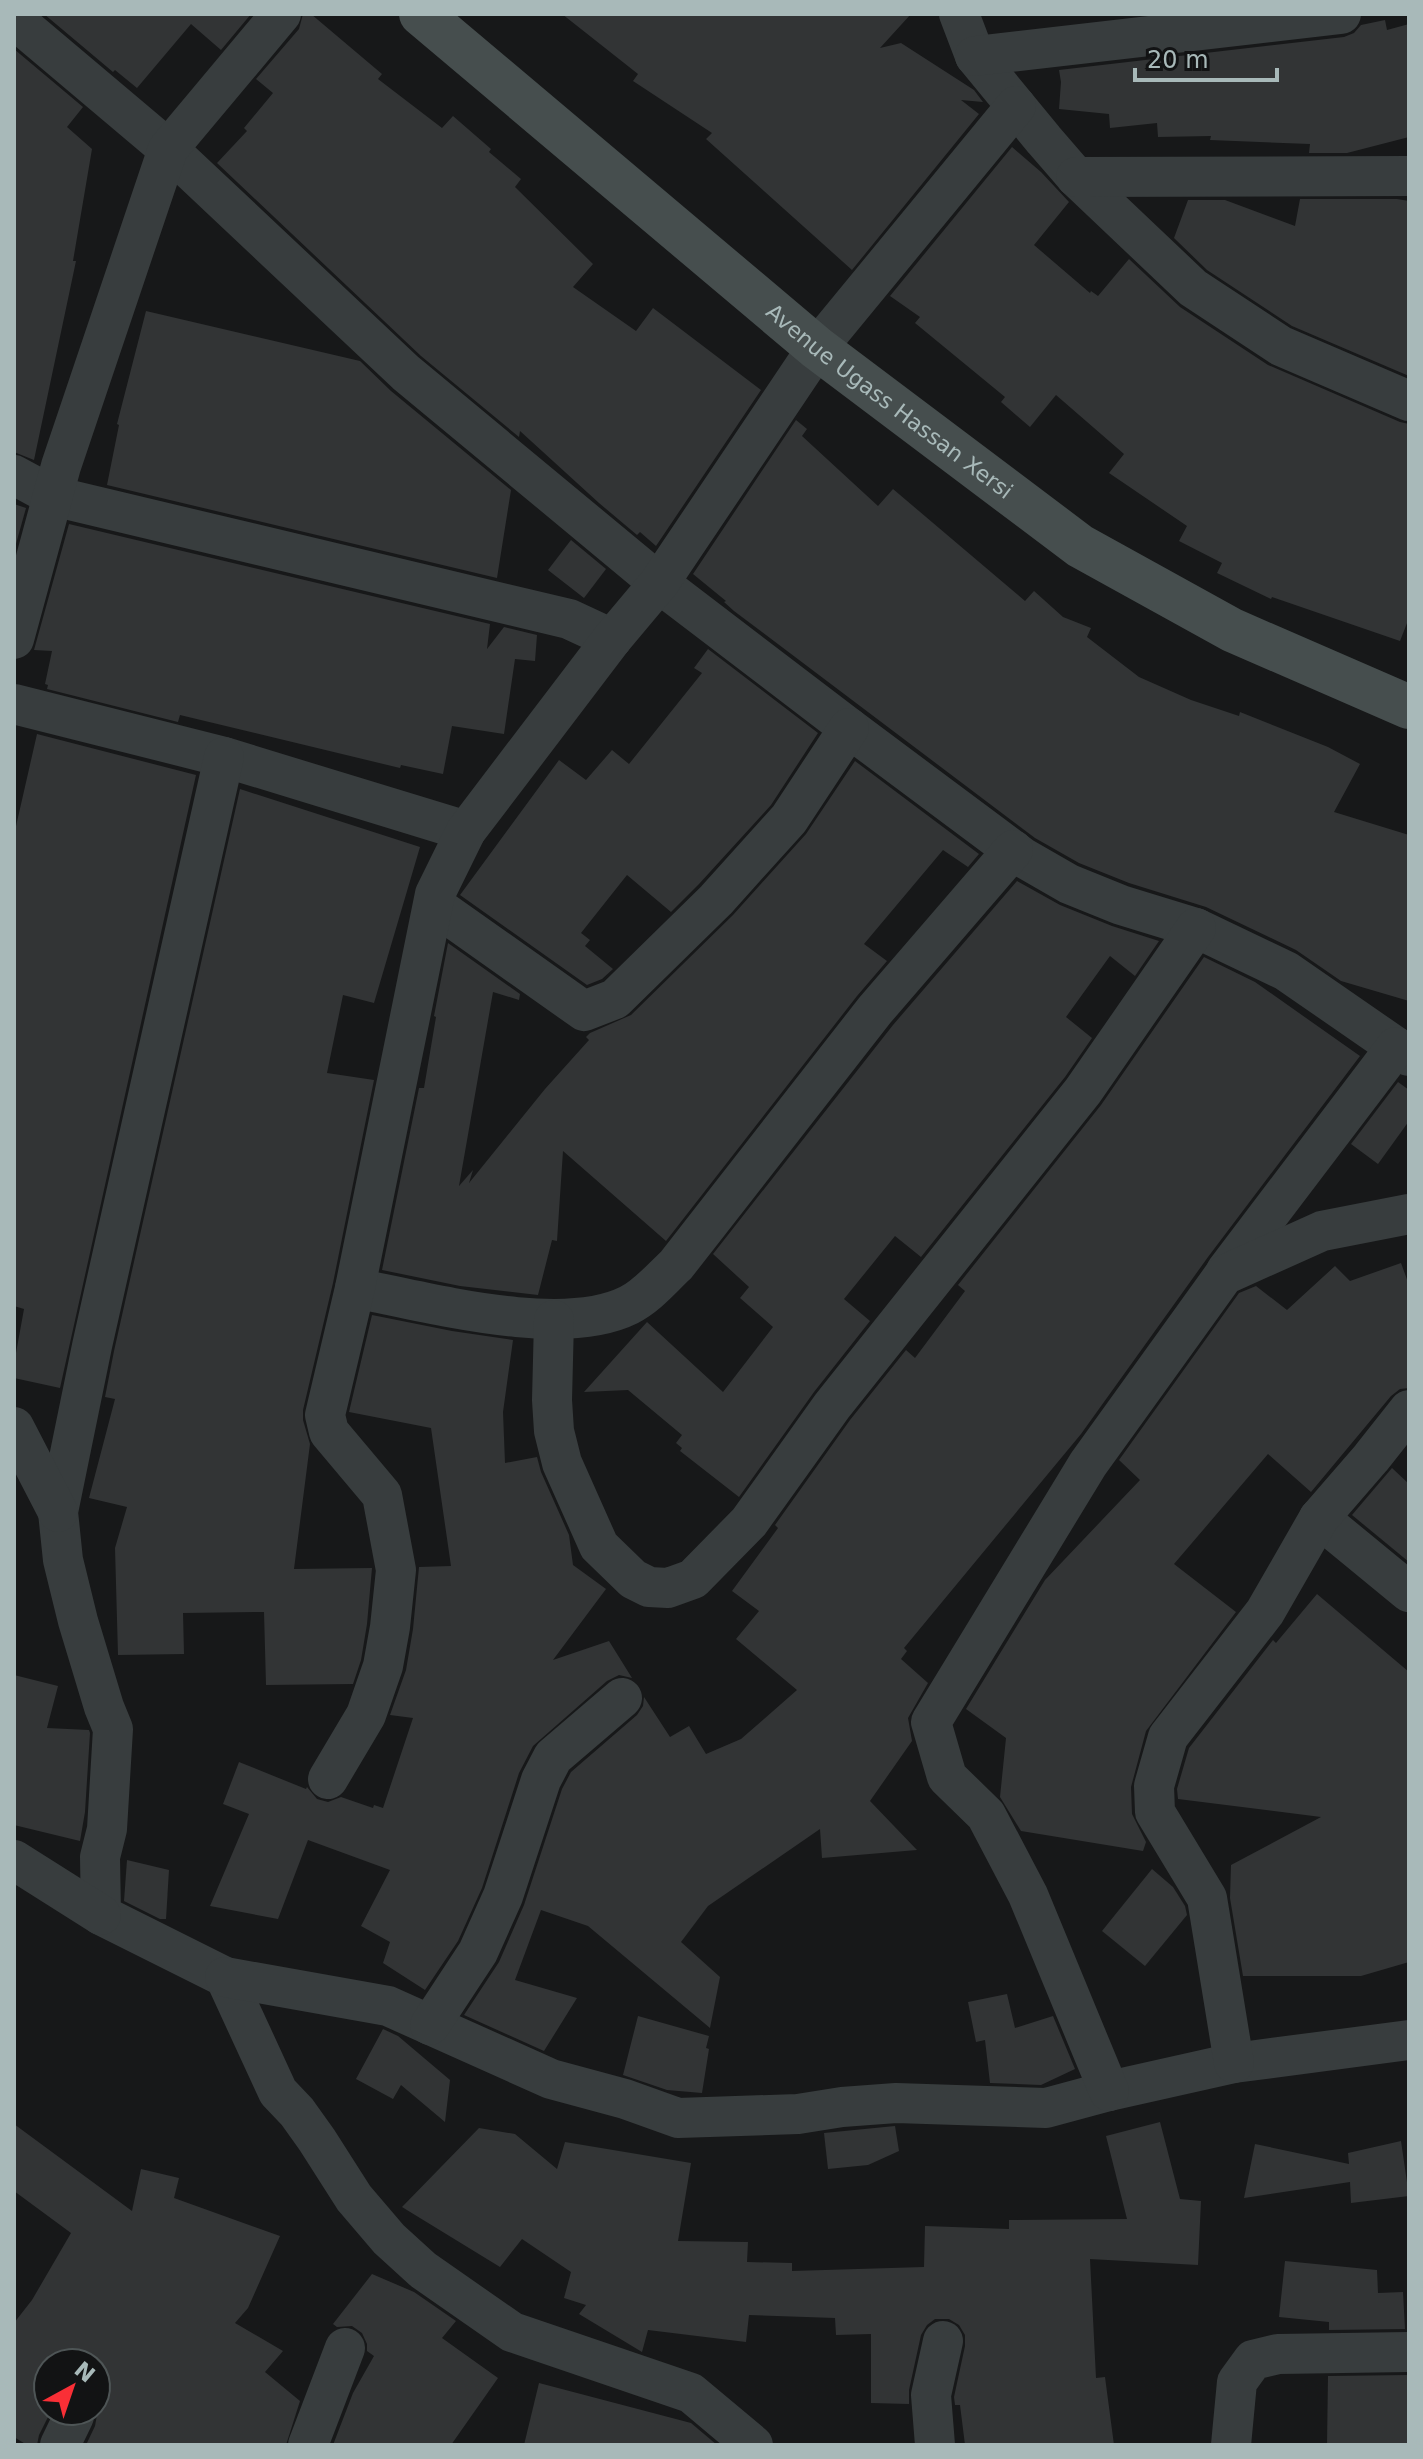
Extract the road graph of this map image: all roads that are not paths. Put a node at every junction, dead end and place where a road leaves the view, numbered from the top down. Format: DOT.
graph roads {
  1 [pos="281,14"];
  2 [pos="421,14"];
  3 [pos="959,14"];
  4 [pos="1341,14"];
  5 [pos="14,19"];
  6 [pos="1212,22"];
  7 [pos="975,56"];
  8 [pos="1016,106"];
  9 [pos="168,149"];
  10 [pos="1409,176"];
  11 [pos="1076,177"];
  12 [pos="817,348"];
  13 [pos="1409,401"];
  14 [pos="14,475"];
  15 [pos="53,496"];
  16 [pos="659,583"];
  17 [pos="14,639"];
  18 [pos="612,639"];
  19 [pos="14,704"];
  20 [pos="1409,707"];
  21 [pos="849,728"];
  22 [pos="224,757"];
  23 [pos="466,831"];
  24 [pos="1013,850"];
  25 [pos="434,905"];
  26 [pos="1196,928"];
  27 [pos="1402,1051"];
  28 [pos="1409,1214"];
  29 [pos="1224,1275"];
  30 [pos="355,1288"];
  31 [pos="554,1320"];
  32 [pos="1409,1410"];
  33 [pos="14,1427"];
  34 [pos="58,1512"];
  35 [pos="1319,1518"];
  36 [pos="1409,1592"];
  37 [pos="622,1698"];
  38 [pos="328,1779"];
  39 [pos="14,1860"];
  40 [pos="101,1915"];
  41 [pos="225,1977"];
  42 [pos="430,2025"];
  43 [pos="1409,2040"];
  44 [pos="1234,2063"];
  45 [pos="1109,2091"];
  46 [pos="943,2341"];
  47 [pos="345,2348"];
  48 [pos="1409,2352"];
  49 [pos="308,2445"];
  50 [pos="753,2445"];
  51 [pos="935,2445"];
  52 [pos="1231,2445"];
  1 -- 9 [label="street"];
  2 -- 12 [label="main road, Avenue Ugass Hassan Xersi"];
  3 -- 7 [label="street"];
  4 -- 6 [label="street"];
  5 -- 9 [label="street"];
  6 -- 7 [label="street"];
  7 -- 8 [label="street"];
  8 -- 11 [label="street"];
  8 -- 12 [label="street"];
  9 -- 15 [label="street"];
  9 -- 16 [label="street"];
  10 -- 11 [label="street"];
  11 -- 13 [label="street"];
  12 -- 16 [label="street"];
  12 -- 20 [label="main road, Avenue Ugass Hassan Xersi"];
  14 -- 15 [label="street"];
  15 -- 17 [label="street"];
  15 -- 18 [label="street"];
  16 -- 18 [label="street"];
  16 -- 21 [label="street"];
  18 -- 23 [label="street"];
  19 -- 22 [label="street"];
  21 -- 24 [label="street"];
  21 -- 25 [label="street"];
  22 -- 23 [label="street"];
  22 -- 34 [label="street"];
  23 -- 25 [label="street"];
  24 -- 26 [label="street"];
  24 -- 31 [label="street"];
  25 -- 30 [label="street"];
  26 -- 27 [label="street"];
  26 -- 31 [label="street"];
  27 -- 29 [label="street"];
  28 -- 29 [label="street"];
  29 -- 45 [label="street"];
  30 -- 31 [label="street"];
  30 -- 38 [label="street"];
  32 -- 35 [label="street"];
  33 -- 34 [label="street"];
  34 -- 40 [label="street"];
  35 -- 36 [label="street"];
  35 -- 44 [label="street"];
  37 -- 42 [label="street"];
  39 -- 40 [label="street"];
  40 -- 41 [label="street"];
  41 -- 42 [label="street"];
  41 -- 50 [label="street"];
  42 -- 45 [label="street"];
  43 -- 44 [label="street"];
  44 -- 45 [label="street"];
  46 -- 51 [label="street"];
  47 -- 49 [label="street"];
  48 -- 52 [label="street"];
}
